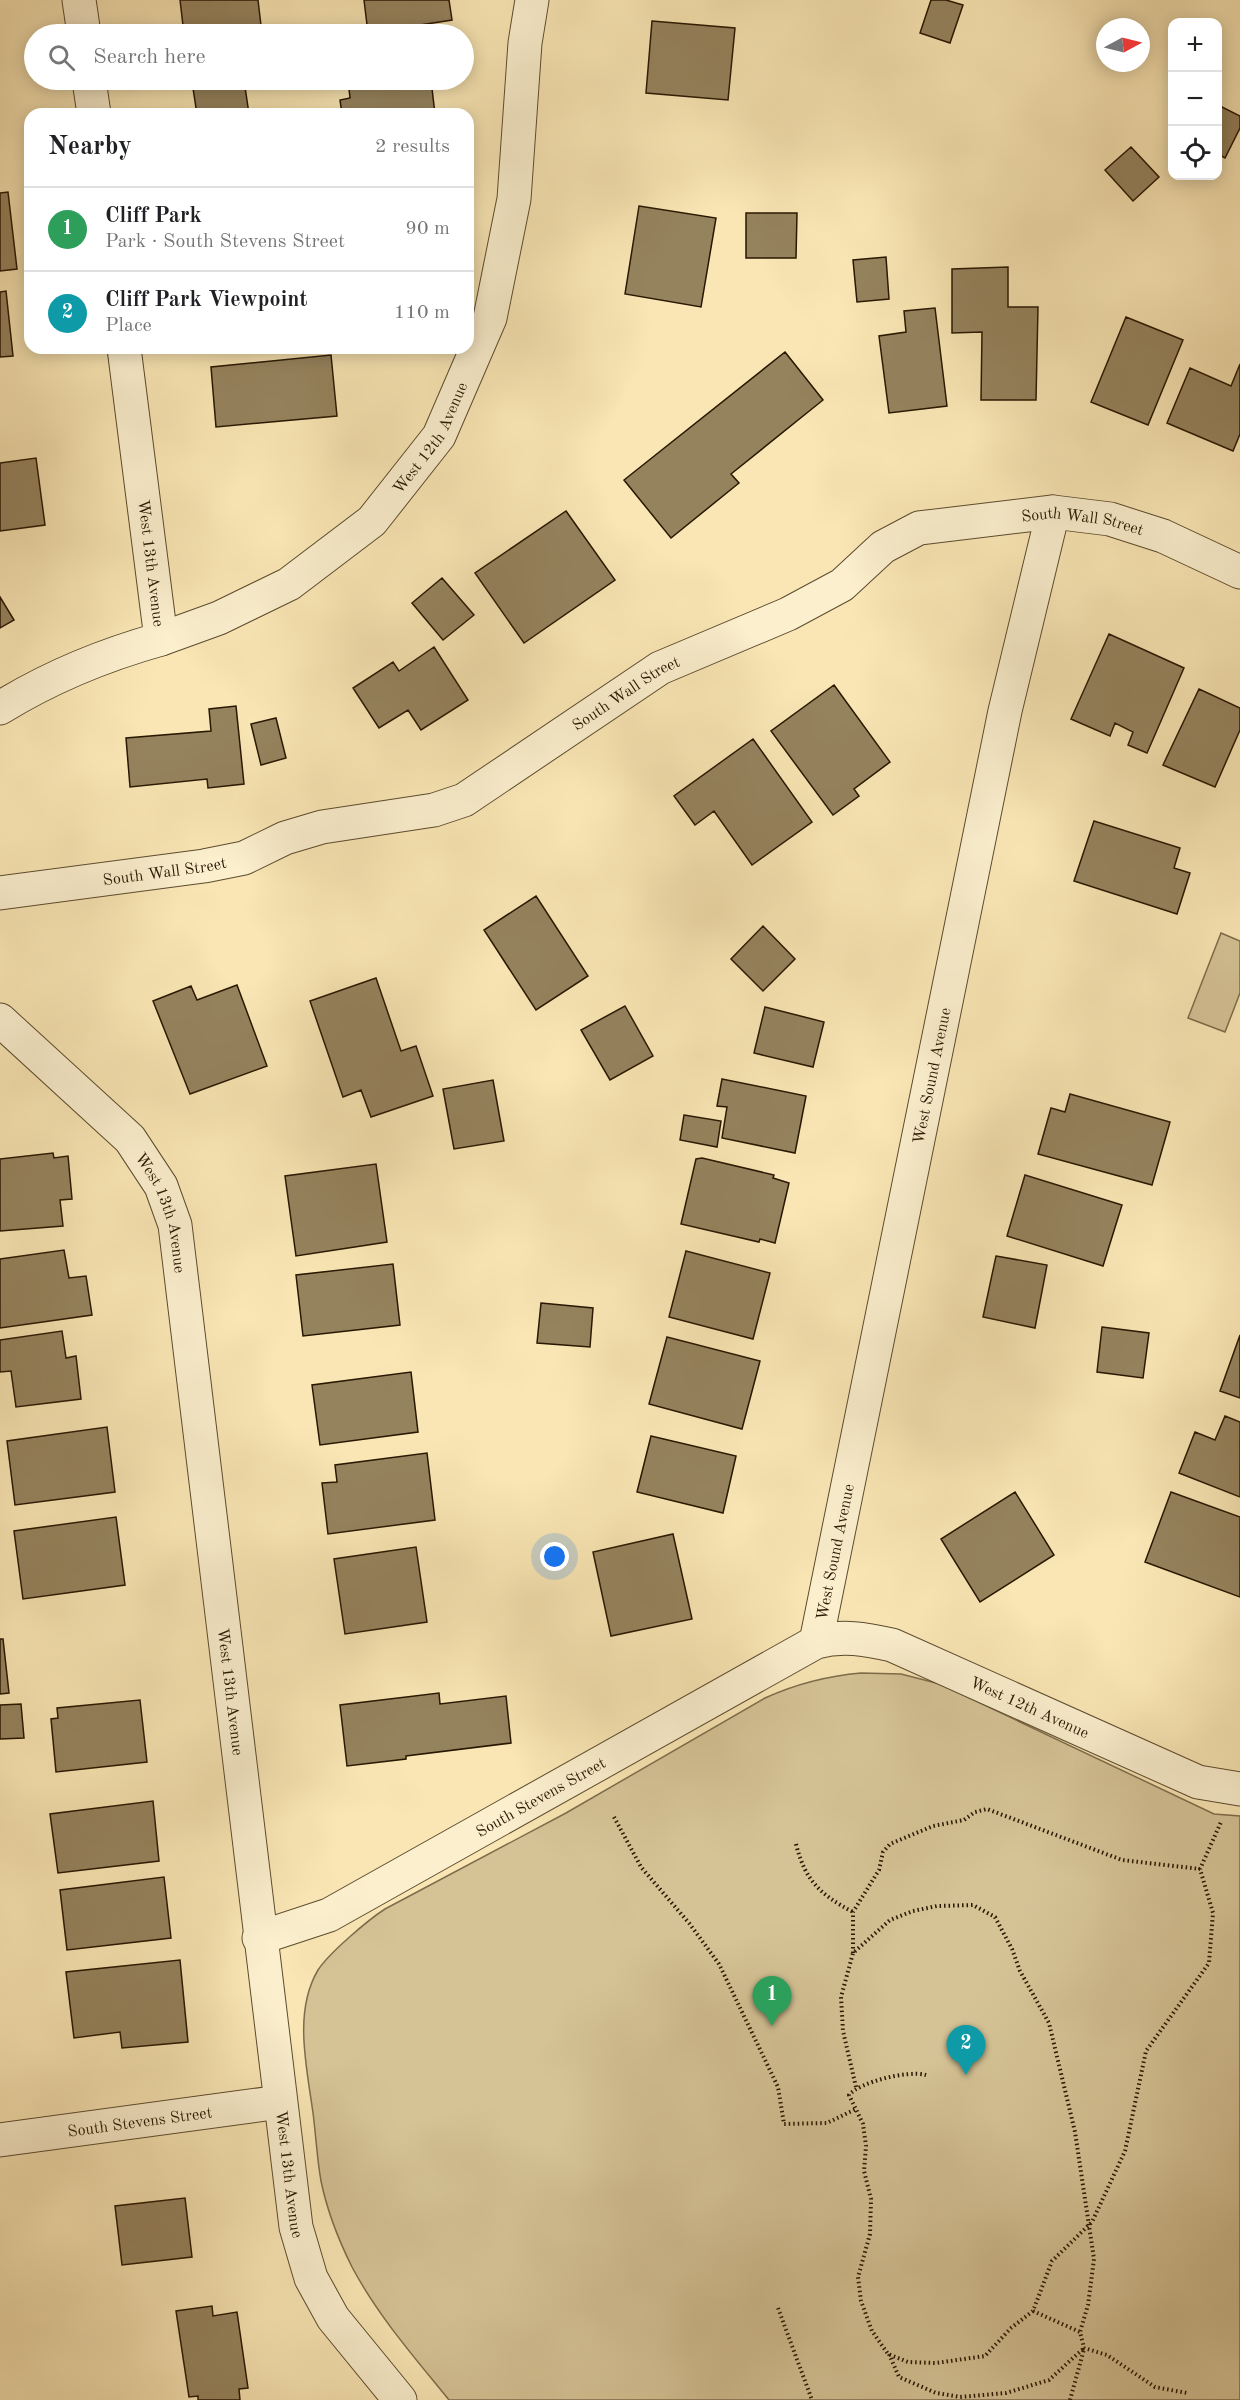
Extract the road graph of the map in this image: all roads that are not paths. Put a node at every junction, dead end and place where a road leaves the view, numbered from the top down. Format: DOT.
graph roads {
  1 [pos="79,0"];
  2 [pos="532,0"];
  3 [pos="83,24"];
  4 [pos="90,90"];
  5 [pos="93,108"];
  6 [pos="125,354"];
  7 [pos="1053,512"];
  8 [pos="1240,572"];
  9 [pos="161,639"];
  10 [pos="0,708"];
  11 [pos="0,892"];
  12 [pos="0,1020"];
  13 [pos="816,1642"];
  14 [pos="1240,1789"];
  15 [pos="260,1938"];
  16 [pos="280,2102"];
  17 [pos="0,2140"];
  18 [pos="400,2400"];
  1 -- 3 [label="street"];
  2 -- 9 [label="street, West 12th Avenue"];
  4 -- 5 [label="street"];
  6 -- 9 [label="street, West 13th Avenue"];
  7 -- 8 [label="street, South Wall Street"];
  7 -- 11 [label="street, South Wall Street"];
  7 -- 13 [label="street, West Sound Avenue"];
  9 -- 10 [label="street, West 13th Avenue"];
  12 -- 15 [label="street, West 13th Avenue"];
  13 -- 14 [label="street, West 12th Avenue"];
  13 -- 15 [label="street, South Stevens Street"];
  15 -- 16 [label="street, West 13th Avenue"];
  16 -- 17 [label="street, South Stevens Street"];
  16 -- 18 [label="street, West 13th Avenue"];
}
